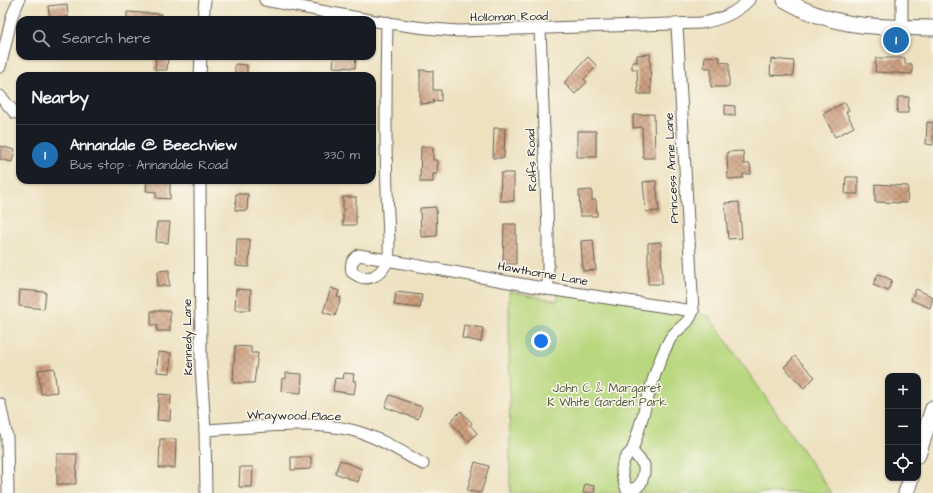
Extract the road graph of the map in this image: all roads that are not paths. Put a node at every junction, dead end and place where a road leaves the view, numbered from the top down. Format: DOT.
graph roads {
  1 [pos="19,0"];
  2 [pos="205,0"];
  3 [pos="265,0"];
  4 [pos="749,0"];
  5 [pos="785,0"];
  6 [pos="902,0"];
  7 [pos="203,16"];
  8 [pos="354,16"];
  9 [pos="376,20"];
  10 [pos="387,22"];
  11 [pos="677,25"];
  12 [pos="902,28"];
  13 [pos="933,28"];
  14 [pos="540,29"];
  15 [pos="201,60"];
  16 [pos="0,67"];
  17 [pos="200,72"];
  18 [pos="0,96"];
  19 [pos="15,113"];
  20 [pos="200,184"];
  21 [pos="548,289"];
  22 [pos="693,311"];
  23 [pos="0,404"];
  24 [pos="933,408"];
  25 [pos="205,430"];
  26 [pos="921,446"];
  27 [pos="632,451"];
  28 [pos="423,464"];
  29 [pos="909,481"];
  30 [pos="8,493"];
  31 [pos="206,493"];
  32 [pos="906,493"];
  1 -- 16 [label="street"];
  2 -- 7 [label="street"];
  3 -- 8 [label="street, Holloman Road"];
  4 -- 11 [label="street, Holloman Road"];
  5 -- 12 [label="main road"];
  6 -- 12 [label="street"];
  9 -- 10 [label="street, Holloman Road"];
  10 -- 14 [label="street, Holloman Road"];
  10 -- 21 [label="street, Hawthorne Lane"];
  11 -- 14 [label="street, Holloman Road"];
  11 -- 22 [label="street, Princess Anne Lane"];
  12 -- 13 [label="main road"];
  14 -- 21 [label="street, Rolfs Road"];
  15 -- 17 [label="street"];
  18 -- 19 [label="street"];
  20 -- 25 [label="street, Kennedy Lane"];
  21 -- 22 [label="street, Hawthorne Lane"];
  22 -- 27 [label="street"];
  23 -- 30 [label="street"];
  24 -- 26 [label="main road"];
  25 -- 28 [label="street, Wraywood Place"];
  25 -- 31 [label="street, Kennedy Lane"];
  29 -- 32 [label="main road"];
}
